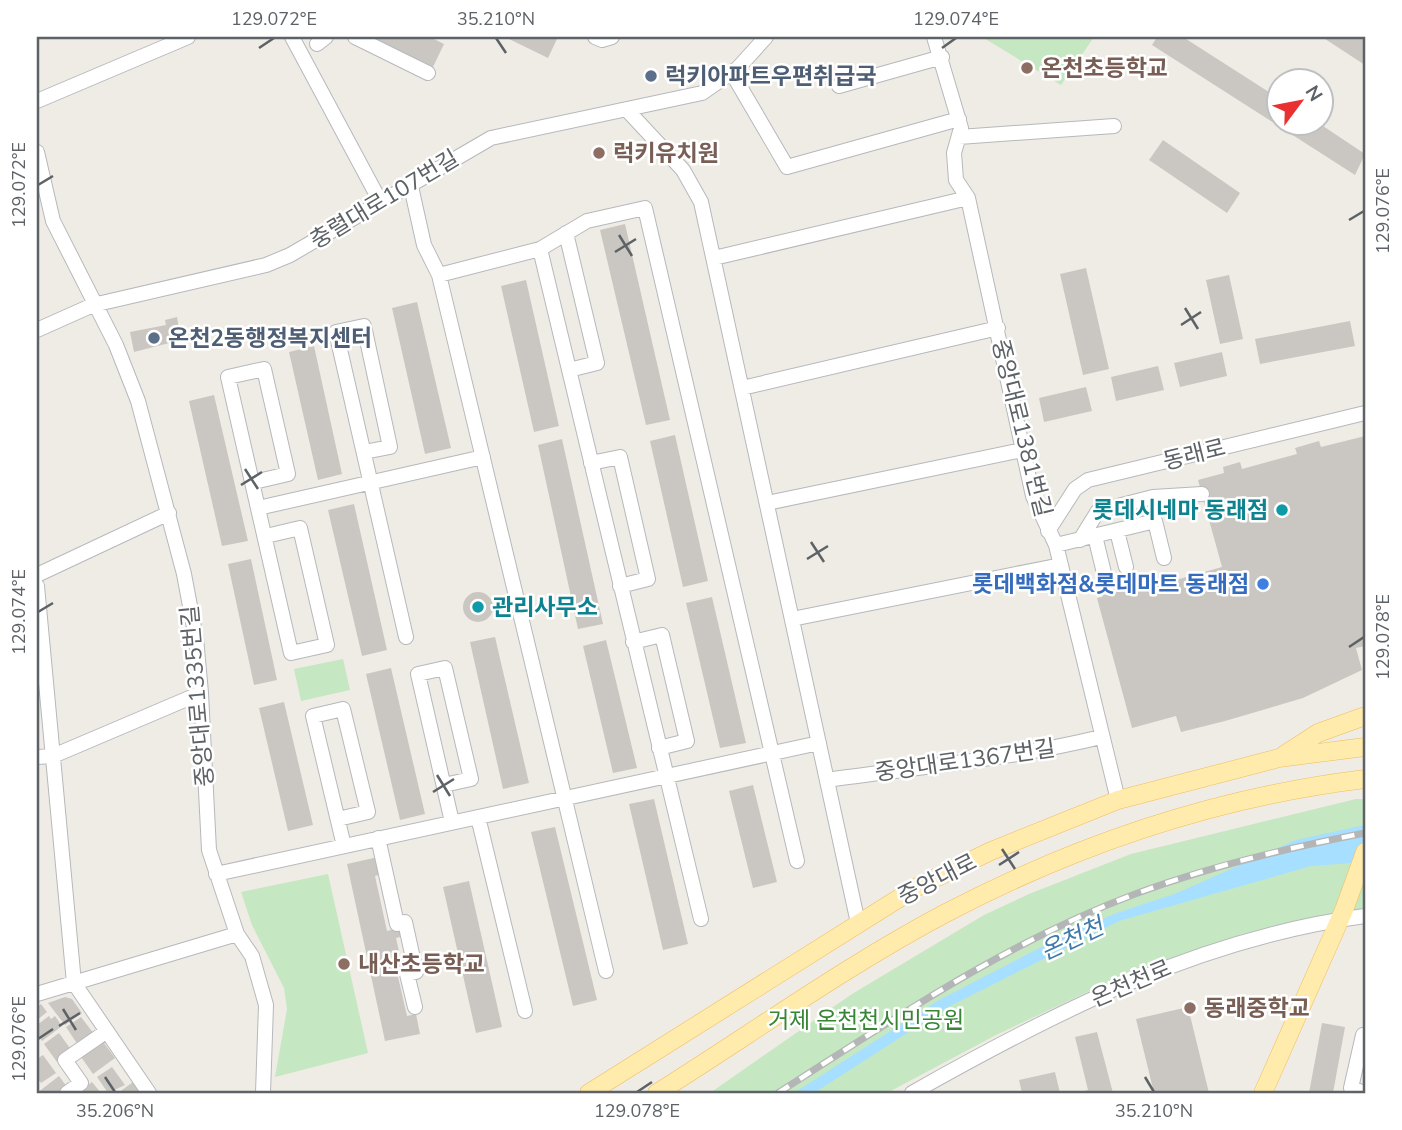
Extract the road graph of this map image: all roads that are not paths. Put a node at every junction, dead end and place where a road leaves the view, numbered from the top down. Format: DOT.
graph roads {
  1 [pos="188,37"];
  2 [pos="292,37"];
  3 [pos="355,37"];
  4 [pos="595,37"];
  5 [pos="612,37"];
  6 [pos="766,37"];
  7 [pos="934,37"];
  8 [pos="942,57"];
  9 [pos="428,73"];
  10 [pos="732,73"];
  11 [pos="839,86"];
  12 [pos="37,101"];
  13 [pos="627,110"];
  14 [pos="959,119"];
  15 [pos="1114,126"];
  16 [pos="959,137"];
  17 [pos="37,152"];
  18 [pos="410,182"];
  19 [pos="968,198"];
  20 [pos="380,201"];
  21 [pos="566,233"];
  22 [pos="541,249"];
  23 [pos="714,258"];
  24 [pos="439,275"];
  25 [pos="93,305"];
  26 [pos="998,328"];
  27 [pos="37,330"];
  28 [pos="569,370"];
  29 [pos="742,388"];
  30 [pos="1365,413"];
  31 [pos="1022,450"];
  32 [pos="364,452"];
  33 [pos="483,457"];
  34 [pos="592,463"];
  35 [pos="371,481"];
  36 [pos="254,482"];
  37 [pos="1202,494"];
  38 [pos="767,503"];
  39 [pos="258,508"];
  40 [pos="169,513"];
  41 [pos="1048,531"];
  42 [pos="1117,531"];
  43 [pos="266,536"];
  44 [pos="1095,536"];
  45 [pos="1080,540"];
  46 [pos="1056,545"];
  47 [pos="1164,558"];
  48 [pos="1062,565"];
  49 [pos="1126,567"];
  50 [pos="1104,573"];
  51 [pos="37,575"];
  52 [pos="37,586"];
  53 [pos="620,586"];
  54 [pos="792,619"];
  55 [pos="406,637"];
  56 [pos="633,642"];
  57 [pos="201,693"];
  58 [pos="1365,716"];
  59 [pos="1101,737"];
  60 [pos="819,743"];
  61 [pos="1365,747"];
  62 [pos="659,748"];
  63 [pos="771,753"];
  64 [pos="53,756"];
  65 [pos="37,757"];
  66 [pos="1279,758"];
  67 [pos="665,776"];
  68 [pos="1365,779"];
  69 [pos="827,780"];
  70 [pos="443,785"];
  71 [pos="564,798"];
  72 [pos="1118,800"];
  73 [pos="478,817"];
  74 [pos="338,819"];
  75 [pos="452,822"];
  76 [pos="378,838"];
  77 [pos="344,846"];
  78 [pos="1365,852"];
  79 [pos="797,861"];
  80 [pos="216,874"];
  81 [pos="1342,915"];
  82 [pos="1365,916"];
  83 [pos="701,919"];
  84 [pos="858,923"];
  85 [pos="237,934"];
  86 [pos="606,971"];
  87 [pos="74,983"];
  88 [pos="37,994"];
  89 [pos="415,1007"];
  90 [pos="525,1011"];
  91 [pos="107,1031"];
  92 [pos="1363,1035"];
  93 [pos="67,1093"];
  94 [pos="149,1093"];
  95 [pos="262,1093"];
  96 [pos="589,1093"];
  97 [pos="657,1093"];
  98 [pos="912,1093"];
  99 [pos="1263,1093"];
  100 [pos="1365,1093"];
  1 -- 12 [label="street"];
  2 -- 20 [label="street"];
  3 -- 9 [label="street"];
  4 -- 5 [label="street"];
  6 -- 10 [label="street, 충렬대로107번길"];
  7 -- 8 [label="street, 중앙대로1381번길"];
  8 -- 11 [label="street"];
  8 -- 14 [label="street, 중앙대로1381번길"];
  10 -- 13 [label="street, 충렬대로107번길"];
  10 -- 14 [label="street"];
  13 -- 18 [label="street, 충렬대로107번길"];
  13 -- 23 [label="street"];
  14 -- 16 [label="street, 중앙대로1381번길"];
  15 -- 16 [label="street"];
  16 -- 19 [label="street, 중앙대로1381번길"];
  17 -- 25 [label="street, 중앙대로1335번길"];
  18 -- 20 [label="street, 충렬대로107번길"];
  18 -- 24 [label="street"];
  19 -- 23 [label="street"];
  19 -- 26 [label="street, 중앙대로1381번길"];
  20 -- 25 [label="street, 충렬대로107번길"];
  21 -- 22 [label="street"];
  21 -- 28 [label="street"];
  21 -- 63 [label="street"];
  22 -- 24 [label="street"];
  22 -- 28 [label="street"];
  23 -- 29 [label="street"];
  24 -- 33 [label="street"];
  25 -- 27 [label="street, 충렬대로107번길"];
  25 -- 40 [label="street, 중앙대로1335번길"];
  26 -- 29 [label="street"];
  26 -- 31 [label="street, 중앙대로1381번길"];
  28 -- 34 [label="street"];
  29 -- 38 [label="street"];
  30 -- 41 [label="street, 동래로"];
  31 -- 38 [label="street"];
  31 -- 41 [label="street, 중앙대로1381번길"];
  32 -- 32 [label="street"];
  32 -- 35 [label="street"];
  33 -- 35 [label="street"];
  33 -- 71 [label="street"];
  34 -- 53 [label="street"];
  34 -- 53 [label="street"];
  35 -- 39 [label="street"];
  35 -- 55 [label="street"];
  36 -- 36 [label="street"];
  36 -- 39 [label="street"];
  37 -- 45 [label="street"];
  38 -- 54 [label="street"];
  39 -- 43 [label="street"];
  40 -- 51 [label="street"];
  40 -- 57 [label="street, 중앙대로1335번길"];
  41 -- 46 [label="street, 중앙대로1381번길"];
  42 -- 44 [label="street"];
  42 -- 47 [label="street"];
  42 -- 49 [label="street"];
  43 -- 43 [label="street"];
  44 -- 45 [label="street"];
  44 -- 50 [label="street"];
  45 -- 46 [label="street"];
  46 -- 48 [label="street, 중앙대로1381번길"];
  48 -- 54 [label="street"];
  48 -- 59 [label="street, 중앙대로1381번길"];
  52 -- 64 [label="street"];
  53 -- 56 [label="street"];
  54 -- 60 [label="street"];
  56 -- 62 [label="street"];
  56 -- 62 [label="street"];
  57 -- 64 [label="street"];
  57 -- 80 [label="street, 중앙대로1335번길"];
  58 -- 66 [label="main road"];
  59 -- 69 [label="street, 중앙대로1367번길"];
  59 -- 72 [label="street, 중앙대로1381번길"];
  60 -- 63 [label="street"];
  60 -- 69 [label="street"];
  61 -- 66 [label="main road, 중앙대로"];
  62 -- 67 [label="street"];
  63 -- 67 [label="street"];
  63 -- 79 [label="street"];
  64 -- 65 [label="street"];
  64 -- 87 [label="street"];
  66 -- 72 [label="main road, 중앙대로"];
  67 -- 71 [label="street"];
  67 -- 83 [label="street"];
  68 -- 97 [label="main road, 중앙대로"];
  69 -- 84 [label="street"];
  70 -- 70 [label="street"];
  70 -- 75 [label="street"];
  71 -- 73 [label="street"];
  71 -- 86 [label="street"];
  72 -- 84 [label="main road, 중앙대로"];
  73 -- 75 [label="street"];
  73 -- 90 [label="street"];
  74 -- 74 [label="street"];
  74 -- 77 [label="street"];
  75 -- 76 [label="street"];
  76 -- 77 [label="street"];
  76 -- 89 [label="street"];
  77 -- 80 [label="street"];
  78 -- 81 [label="main road"];
  80 -- 85 [label="street, 중앙대로1335번길"];
  81 -- 82 [label="street, 온천천로"];
  81 -- 98 [label="street, 온천천로"];
  81 -- 99 [label="main road"];
  84 -- 96 [label="main road, 중앙대로"];
  85 -- 87 [label="street"];
  85 -- 95 [label="street, 중앙대로1335번길"];
  87 -- 88 [label="street"];
  87 -- 91 [label="street"];
  91 -- 93 [label="street"];
  91 -- 94 [label="street"];
  92 -- 100 [label="street"];
}
